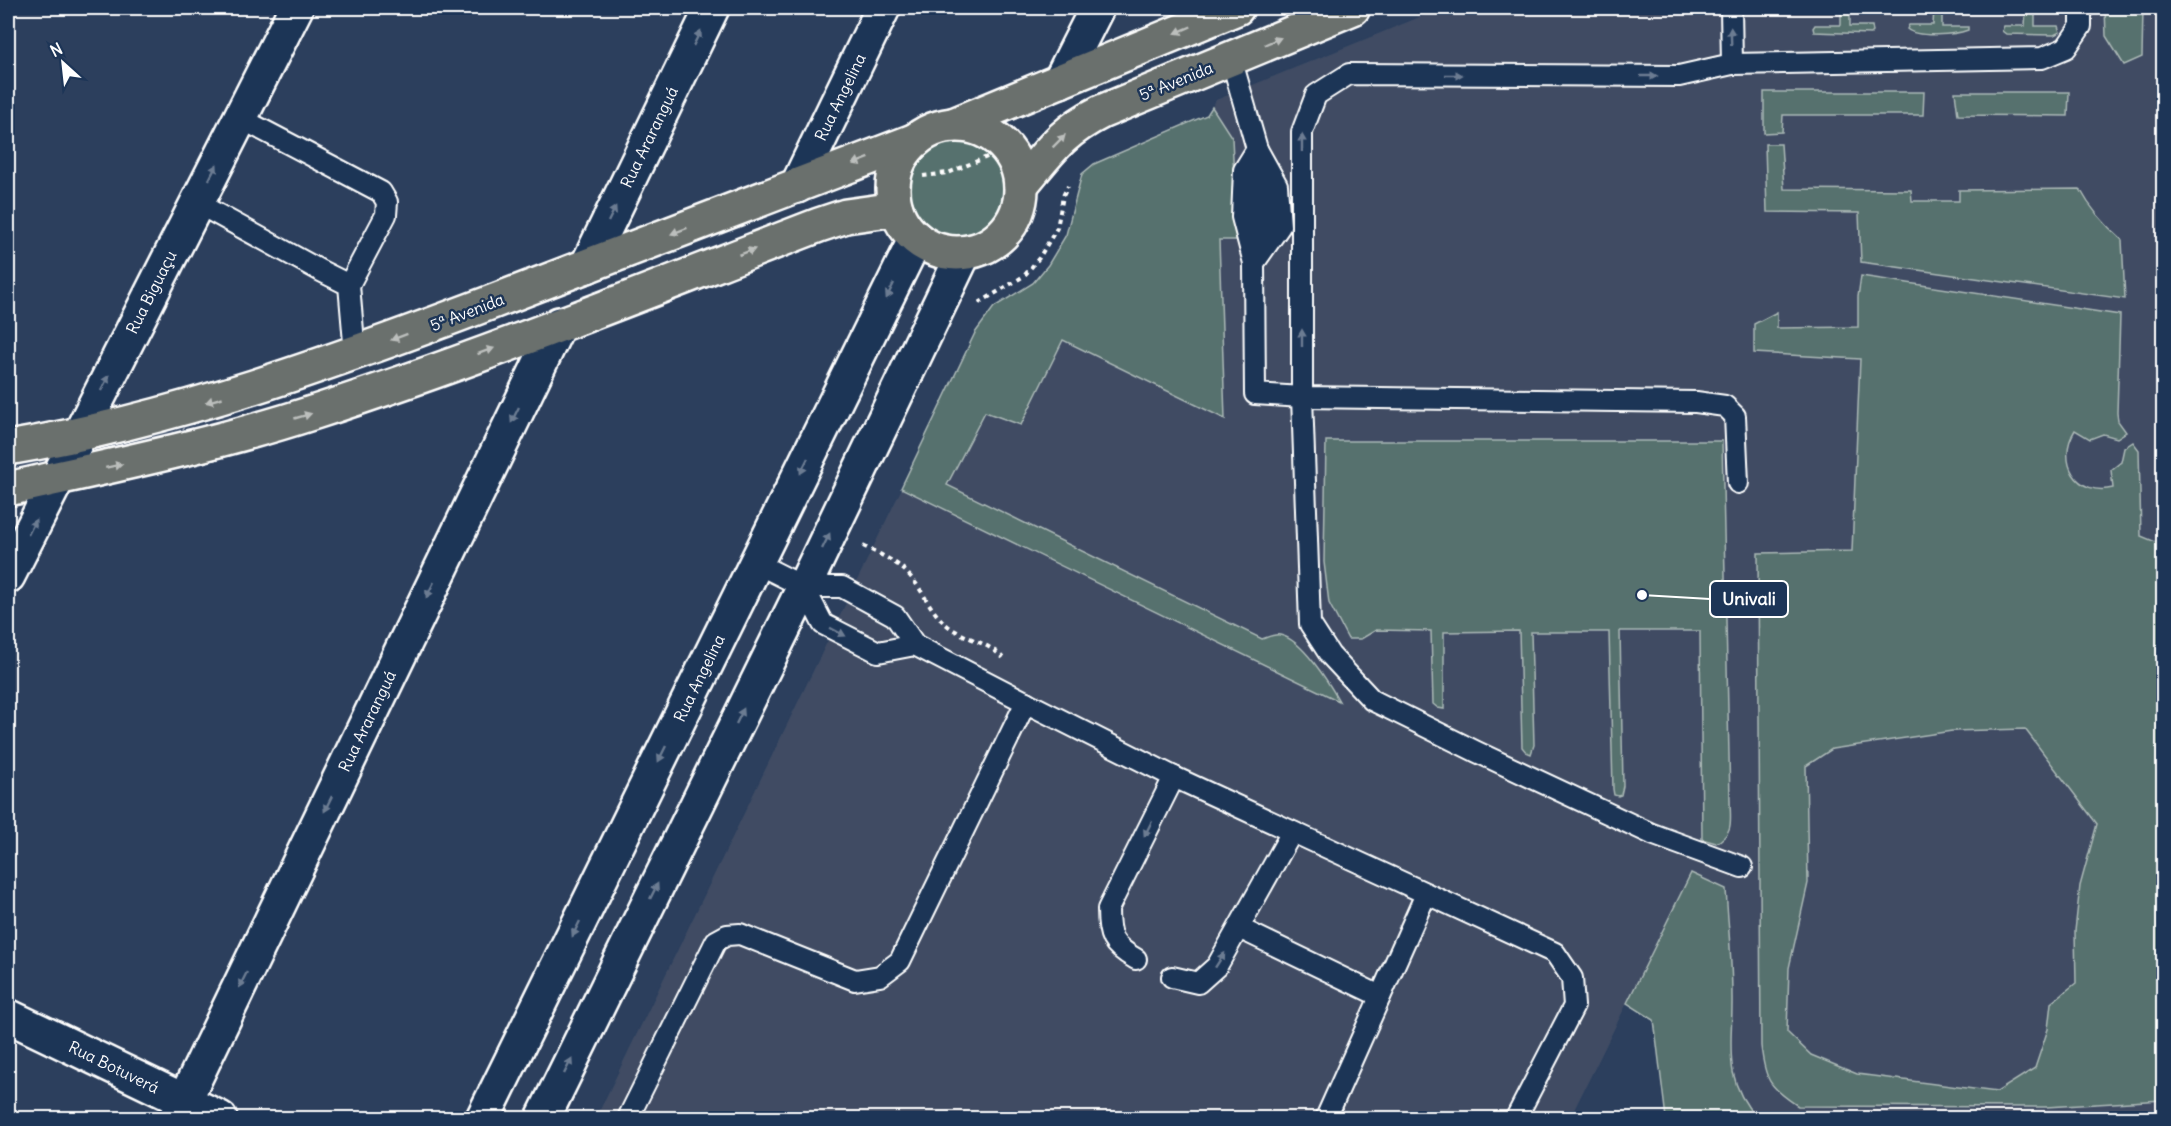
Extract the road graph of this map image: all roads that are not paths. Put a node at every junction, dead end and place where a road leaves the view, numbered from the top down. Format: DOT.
graph roads {
  1 [pos="296,8"];
  2 [pos="712,8"];
  3 [pos="883,8"];
  4 [pos="1097,8"];
  5 [pos="1237,8"];
  6 [pos="1353,8"];
  7 [pos="1731,8"];
  8 [pos="2081,8"];
  9 [pos="1231,58"];
  10 [pos="1732,64"];
  11 [pos="1060,81"];
  12 [pos="240,118"];
  13 [pos="953,125"];
  14 [pos="916,140"];
  15 [pos="1021,185"];
  16 [pos="797,186"];
  17 [pos="197,202"];
  18 [pos="896,210"];
  19 [pos="916,238"];
  20 [pos="964,252"];
  21 [pos="587,266"];
  22 [pos="349,285"];
  23 [pos="559,324"];
  24 [pos="355,354"];
  25 [pos="1302,397"];
  26 [pos="79,435"];
  27 [pos="8,448"];
  28 [pos="57,478"];
  29 [pos="1738,483"];
  30 [pos="8,489"];
  31 [pos="756,562"];
  32 [pos="8,576"];
  33 [pos="804,587"];
  34 [pos="915,645"];
  35 [pos="1026,702"];
  36 [pos="1174,777"];
  37 [pos="1292,832"];
  38 [pos="1742,867"];
  39 [pos="1426,894"];
  40 [pos="1239,928"];
  41 [pos="1136,959"];
  42 [pos="1172,977"];
  43 [pos="1380,996"];
  44 [pos="8,1016"];
  45 [pos="180,1110"];
  46 [pos="220,1119"];
  47 [pos="483,1119"];
  48 [pos="543,1119"];
  49 [pos="628,1119"];
  50 [pos="1326,1119"];
  51 [pos="1516,1119"];
  1 -- 12 [label="street, Rua Biguaçu"];
  21 -- 2 [label="street, Rua Araranguá, one-way"];
  3 -- 16 [label="street, Rua Angelina"];
  4 -- 11 [label="street"];
  5 -- 11 [label="main road, one-way"];
  9 -- 6 [label="main road, 5ª Avenida, one-way"];
  10 -- 7 [label="lane, one-way"];
  8 -- 10 [label="lane"];
  15 -- 9 [label="main road, 5ª Avenida, one-way"];
  9 -- 25 [label="lane"];
  25 -- 10 [label="lane, one-way"];
  11 -- 13 [label="main road"];
  17 -- 12 [label="street, Rua Biguaçu, one-way"];
  12 -- 22 [label="lane"];
  13 -- 14 [label="main road"];
  13 -- 15 [label="main road"];
  14 -- 16 [label="main road, 5ª Avenida, one-way"];
  14 -- 18 [label="main road"];
  15 -- 20 [label="main road"];
  16 -- 21 [label="main road, 5ª Avenida, one-way"];
  17 -- 22 [label="lane"];
  26 -- 17 [label="street, Rua Biguaçu, one-way"];
  18 -- 19 [label="main road"];
  23 -- 18 [label="main road, one-way"];
  19 -- 20 [label="main road"];
  19 -- 31 [label="street, Rua Angelina, one-way"];
  33 -- 20 [label="street, one-way"];
  21 -- 24 [label="main road, 5ª Avenida, one-way"];
  22 -- 24 [label="lane"];
  28 -- 23 [label="main road, one-way"];
  23 -- 45 [label="street, Rua Araranguá, one-way"];
  24 -- 26 [label="main road, 5ª Avenida, one-way"];
  25 -- 29 [label="lane"];
  25 -- 38 [label="lane"];
  26 -- 27 [label="main road, 5ª Avenida"];
  26 -- 28 [label="street, Rua Biguaçu"];
  28 -- 30 [label="main road"];
  32 -- 28 [label="street, Rua Biguaçu, one-way"];
  31 -- 33 [label="lane"];
  31 -- 47 [label="street, Rua Angelina, one-way"];
  33 -- 34 [label="lane"];
  33 -- 34 [label="lane, one-way"];
  48 -- 33 [label="street, one-way"];
  34 -- 35 [label="lane"];
  35 -- 36 [label="lane"];
  35 -- 49 [label="lane"];
  36 -- 37 [label="lane"];
  36 -- 41 [label="lane, one-way"];
  37 -- 39 [label="lane"];
  37 -- 40 [label="lane"];
  39 -- 43 [label="lane"];
  39 -- 51 [label="lane"];
  42 -- 40 [label="lane, one-way"];
  40 -- 43 [label="lane"];
  43 -- 50 [label="lane"];
  44 -- 45 [label="street, Rua Botuverá"];
  45 -- 46 [label="street, Rua Botuverá"];
}
